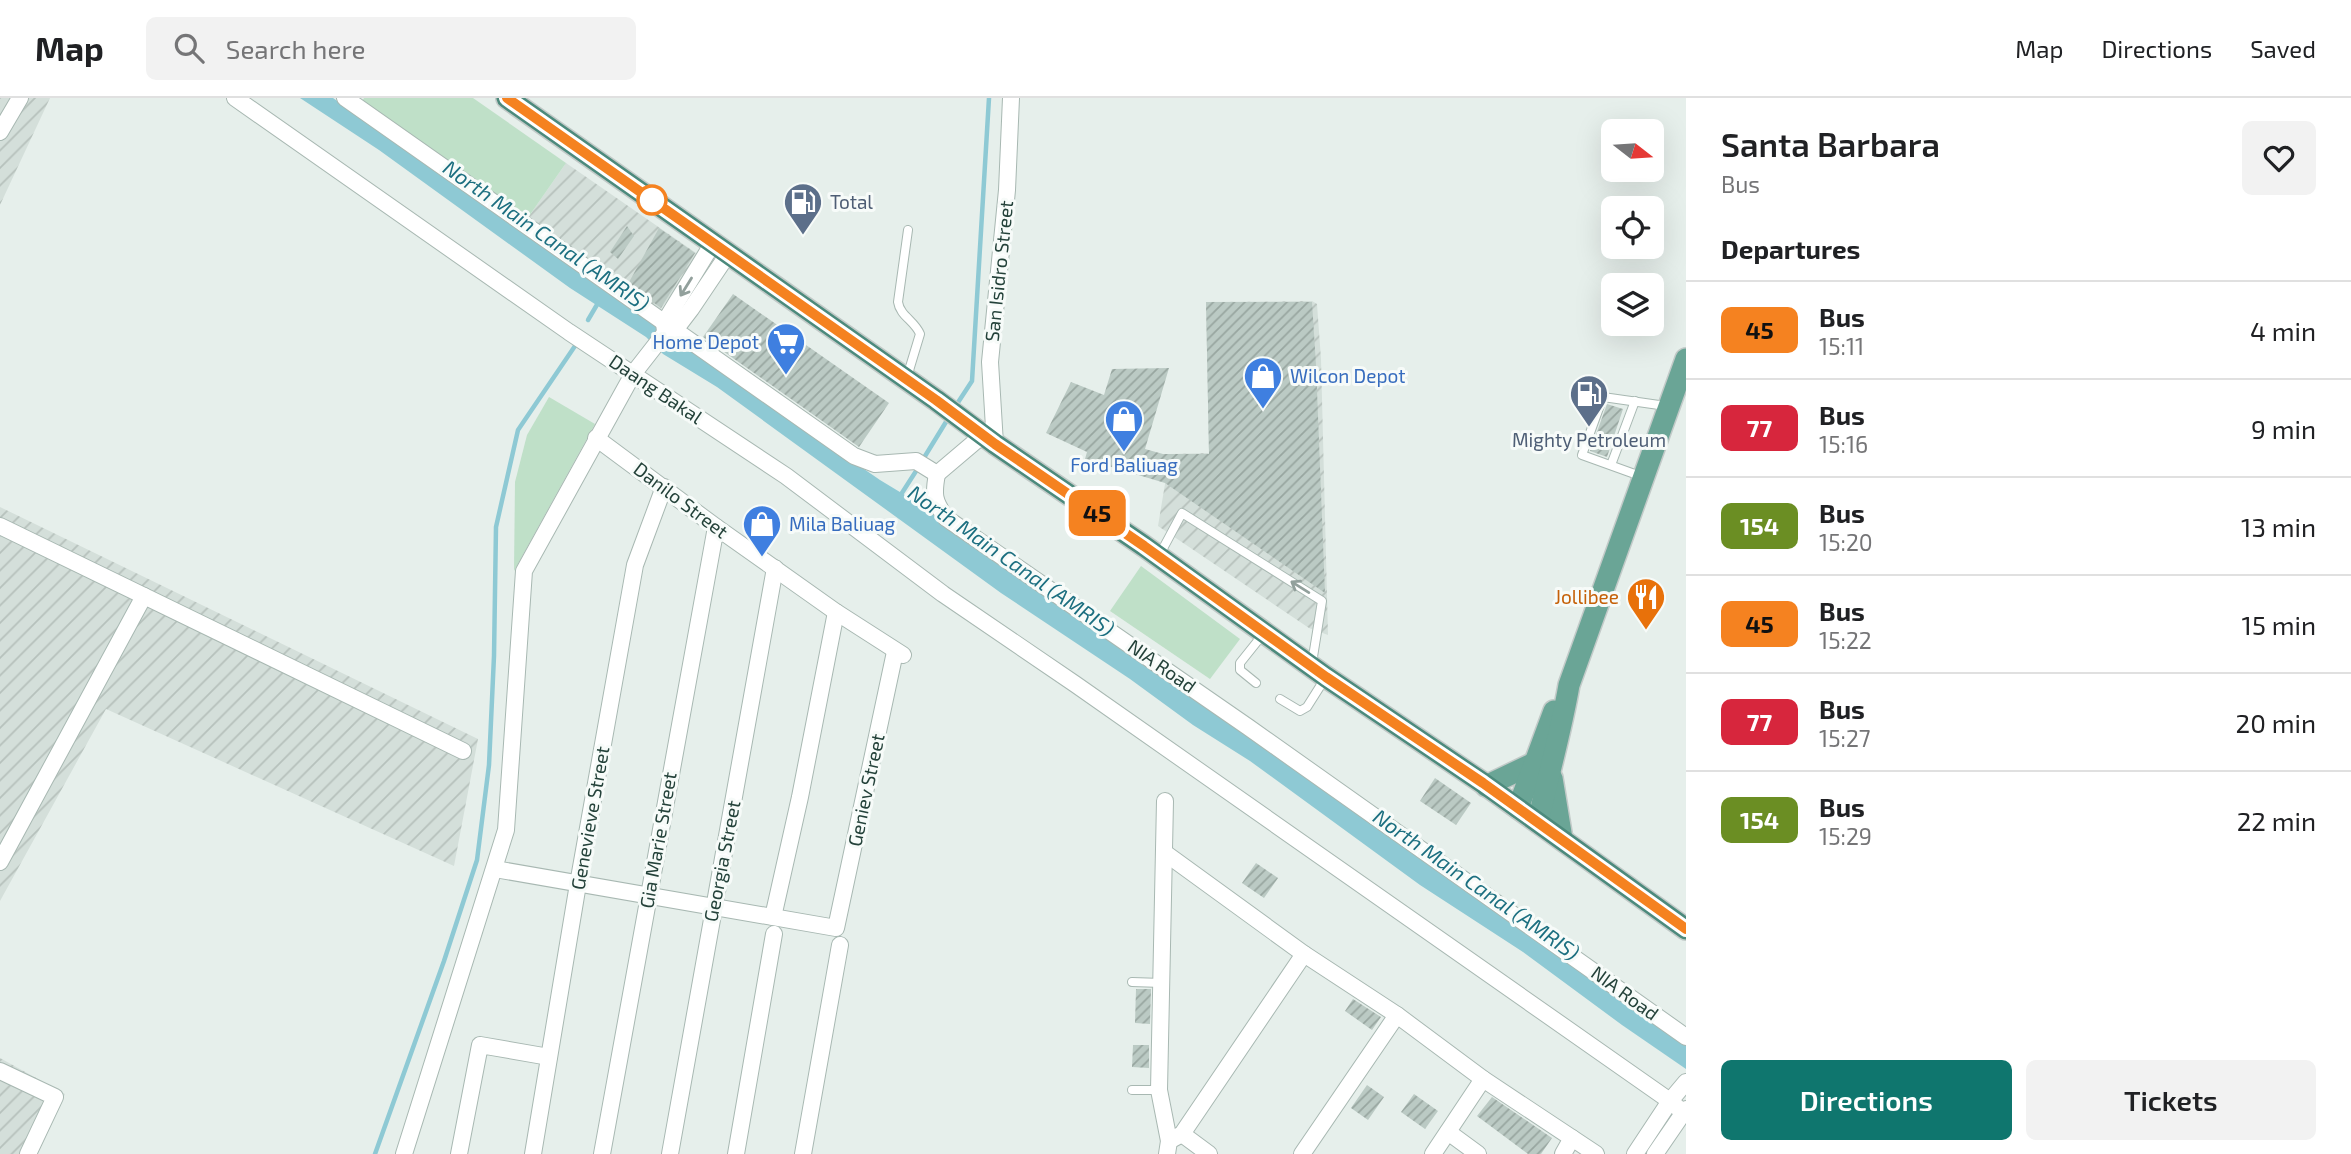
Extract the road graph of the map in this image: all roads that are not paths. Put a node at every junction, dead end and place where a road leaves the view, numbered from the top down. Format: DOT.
graph roads {
  1 [pos="20,98"];
  2 [pos="235,98"];
  3 [pos="345,98"];
  4 [pos="507,98"];
  5 [pos="1011,98"];
  6 [pos="0,132"];
  7 [pos="908,230"];
  8 [pos="721,248"];
  9 [pos="665,333"];
  10 [pos="1686,359"];
  11 [pos="633,374"];
  12 [pos="906,380"];
  13 [pos="1635,401"];
  14 [pos="1669,407"];
  15 [pos="983,435"];
  16 [pos="596,438"];
  17 [pos="1611,465"];
  18 [pos="926,467"];
  19 [pos="1644,477"];
  20 [pos="664,486"];
  21 [pos="0,526"];
  22 [pos="716,527"];
  23 [pos="1158,556"];
  24 [pos="775,568"];
  25 [pos="144,596"];
  26 [pos="836,612"];
  27 [pos="1264,633"];
  28 [pos="900,654"];
  29 [pos="1319,672"];
  30 [pos="1256,683"];
  31 [pos="1280,699"];
  32 [pos="463,751"];
  33 [pos="1542,766"];
  34 [pos="1486,786"];
  35 [pos="1165,801"];
  36 [pos="1518,808"];
  37 [pos="1538,822"];
  38 [pos="1562,839"];
  39 [pos="1164,853"];
  40 [pos="0,862"];
  41 [pos="495,869"];
  42 [pos="578,884"];
  43 [pos="648,896"];
  44 [pos="713,908"];
  45 [pos="773,917"];
  46 [pos="1686,929"];
  47 [pos="774,934"];
  48 [pos="840,945"];
  49 [pos="1304,954"];
  50 [pos="1132,982"];
  51 [pos="1162,983"];
  52 [pos="1397,1015"];
  53 [pos="1686,1037"];
  54 [pos="549,1057"];
  55 [pos="0,1071"];
  56 [pos="1483,1079"];
  57 [pos="1686,1082"];
  58 [pos="1132,1090"];
  59 [pos="1159,1090"];
  60 [pos="1670,1101"];
  61 [pos="1685,1113"];
  62 [pos="1448,1132"];
  63 [pos="1573,1138"];
  64 [pos="1172,1143"];
  65 [pos="28,1154"];
  66 [pos="404,1154"];
  67 [pos="459,1154"];
  68 [pos="533,1154"];
  69 [pos="602,1154"];
  70 [pos="670,1154"];
  71 [pos="736,1154"];
  72 [pos="803,1154"];
  73 [pos="1209,1154"];
  74 [pos="1303,1154"];
  75 [pos="1433,1154"];
  76 [pos="1478,1154"];
  77 [pos="1563,1154"];
  78 [pos="1596,1154"];
  79 [pos="1635,1154"];
  80 [pos="1656,1154"];
  1 -- 6 [label="street"];
  2 -- 11 [label="street, Daang Bakal"];
  3 -- 9 [label="street"];
  4 -- 8 [label="highway"];
  5 -- 15 [label="street, San Isidro Street"];
  7 -- 12 [label="lane"];
  8 -- 9 [label="street"];
  8 -- 12 [label="highway"];
  9 -- 11 [label="street"];
  9 -- 18 [label="street"];
  10 -- 14 [label="main road"];
  11 -- 16 [label="street"];
  11 -- 60 [label="street, Daang Bakal"];
  12 -- 15 [label="highway"];
  13 -- 14 [label="lane"];
  13 -- 17 [label="lane"];
  13 -- 17 [label="lane"];
  14 -- 19 [label="main road"];
  15 -- 18 [label="street"];
  15 -- 23 [label="highway"];
  16 -- 20 [label="street, Danilo Street"];
  16 -- 41 [label="street"];
  17 -- 19 [label="lane"];
  18 -- 53 [label="street, NIA Road"];
  19 -- 33 [label="main road"];
  20 -- 22 [label="street, Danilo Street"];
  20 -- 42 [label="street, Genevieve Street"];
  21 -- 25 [label="street"];
  22 -- 24 [label="street, Danilo Street"];
  22 -- 43 [label="street, Gia Marie Street"];
  23 -- 27 [label="highway"];
  29 -- 23 [label="lane, one-way"];
  24 -- 26 [label="street, Danilo Street"];
  24 -- 44 [label="street, Georgia Street"];
  25 -- 32 [label="street"];
  25 -- 40 [label="street"];
  26 -- 28 [label="street, Danilo Street"];
  26 -- 45 [label="street"];
  27 -- 29 [label="highway"];
  27 -- 30 [label="lane"];
  28 -- 45 [label="street, Geniev Street"];
  29 -- 31 [label="lane"];
  29 -- 34 [label="highway"];
  33 -- 34 [label="main road"];
  33 -- 36 [label="main road"];
  33 -- 37 [label="main road"];
  33 -- 38 [label="main road"];
  34 -- 36 [label="highway"];
  35 -- 39 [label="street"];
  36 -- 37 [label="highway"];
  37 -- 38 [label="highway"];
  38 -- 46 [label="highway"];
  39 -- 49 [label="street"];
  39 -- 51 [label="street"];
  41 -- 42 [label="street"];
  41 -- 66 [label="street"];
  42 -- 43 [label="street"];
  42 -- 54 [label="street, Genevieve Street"];
  43 -- 44 [label="street"];
  43 -- 69 [label="street, Gia Marie Street"];
  44 -- 45 [label="street"];
  44 -- 70 [label="street, Georgia Street"];
  47 -- 71 [label="street"];
  48 -- 72 [label="street"];
  49 -- 52 [label="street"];
  49 -- 64 [label="street"];
  50 -- 51 [label="lane"];
  51 -- 59 [label="street"];
  52 -- 56 [label="street"];
  52 -- 74 [label="street"];
  54 -- 67 [label="street"];
  54 -- 68 [label="street, Genevieve Street"];
  55 -- 65 [label="street"];
  56 -- 62 [label="street"];
  56 -- 63 [label="street"];
  57 -- 60 [label="street"];
  58 -- 59 [label="lane"];
  59 -- 64 [label="street"];
  60 -- 61 [label="street, Daang Bakal"];
  60 -- 79 [label="street"];
  61 -- 80 [label="street"];
  62 -- 75 [label="street"];
  62 -- 76 [label="street"];
  63 -- 77 [label="street"];
  63 -- 78 [label="street"];
  64 -- 73 [label="street"];
}
